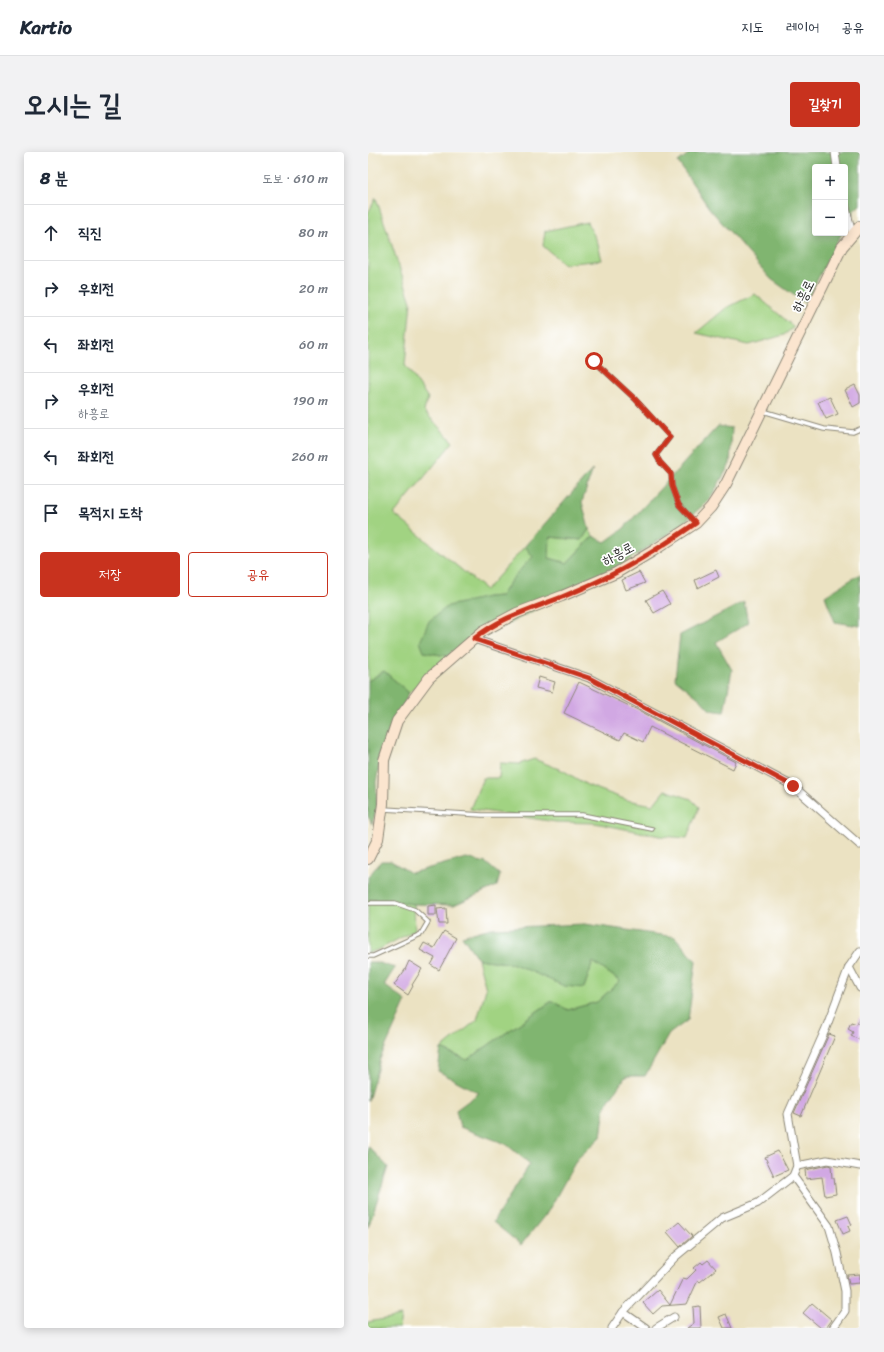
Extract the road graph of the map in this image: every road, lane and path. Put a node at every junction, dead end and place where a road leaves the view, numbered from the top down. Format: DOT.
graph roads {
  1 [pos="835,152"];
  2 [pos="837,164"];
  3 [pos="848,211"];
  4 [pos="860,226"];
  5 [pos="856,234"];
  6 [pos="594,361"];
  7 [pos="762,410"];
  8 [pos="860,429"];
  9 [pos="696,523"];
  10 [pos="474,639"];
  11 [pos="382,809"];
  12 [pos="652,830"];
  13 [pos="860,845"];
  14 [pos="368,859"];
  15 [pos="368,903"];
  16 [pos="860,951"];
  17 [pos="368,956"];
  18 [pos="849,967"];
  19 [pos="860,988"];
  20 [pos="797,1166"];
  21 [pos="860,1166"];
  22 [pos="793,1176"];
  23 [pos="623,1312"];
  24 [pos="674,1317"];
  25 [pos="612,1328"];
  26 [pos="646,1328"];
  27 [pos="656,1328"];
  28 [pos="833,1328"];
  1 -- 2 [label="street"];
  3 -- 5 [label="street"];
  4 -- 5 [label="street, 하흥로"];
  5 -- 7 [label="street, 하흥로"];
  6 -- 9 [label="lane"];
  7 -- 8 [label="lane"];
  7 -- 9 [label="street, 하흥로"];
  9 -- 10 [label="street, 하흥로"];
  10 -- 11 [label="street, 하흥로"];
  10 -- 13 [label="street"];
  11 -- 12 [label="lane"];
  11 -- 14 [label="street, 하흥로"];
  15 -- 17 [label="lane"];
  16 -- 18 [label="street"];
  18 -- 19 [label="street"];
  18 -- 20 [label="street"];
  20 -- 21 [label="street"];
  20 -- 22 [label="street"];
  22 -- 23 [label="street"];
  22 -- 28 [label="street"];
  23 -- 25 [label="street"];
  23 -- 26 [label="street"];
  24 -- 27 [label="street"];
}
